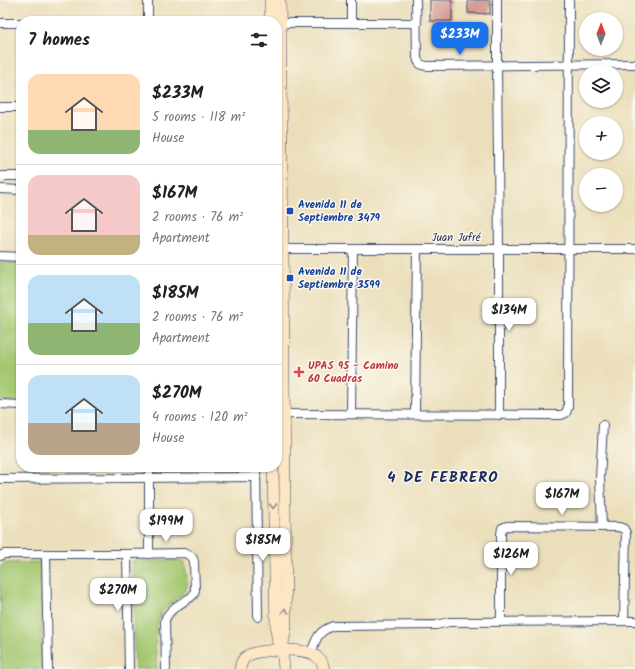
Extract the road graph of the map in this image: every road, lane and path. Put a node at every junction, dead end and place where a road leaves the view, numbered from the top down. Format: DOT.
graph roads {
  1 [pos="148,0"];
  2 [pos="270,0"];
  3 [pos="280,0"];
  4 [pos="351,0"];
  5 [pos="416,0"];
  6 [pos="497,0"];
  7 [pos="570,0"];
  8 [pos="148,16"];
  9 [pos="274,16"];
  10 [pos="277,16"];
  11 [pos="282,22"];
  12 [pos="0,23"];
  13 [pos="16,23"];
  14 [pos="351,23"];
  15 [pos="416,23"];
  16 [pos="635,64"];
  17 [pos="570,65"];
  18 [pos="497,66"];
  19 [pos="0,107"];
  20 [pos="16,107"];
  21 [pos="0,176"];
  22 [pos="16,176"];
  23 [pos="0,190"];
  24 [pos="16,190"];
  25 [pos="282,249"];
  26 [pos="353,249"];
  27 [pos="417,249"];
  28 [pos="499,249"];
  29 [pos="569,249"];
  30 [pos="635,249"];
  31 [pos="0,256"];
  32 [pos="16,257"];
  33 [pos="0,404"];
  34 [pos="16,405"];
  35 [pos="282,414"];
  36 [pos="351,414"];
  37 [pos="415,414"];
  38 [pos="499,414"];
  39 [pos="603,425"];
  40 [pos="149,472"];
  41 [pos="256,472"];
  42 [pos="273,472"];
  43 [pos="282,472"];
  44 [pos="256,477"];
  45 [pos="149,478"];
  46 [pos="0,479"];
  47 [pos="602,527"];
  48 [pos="46,554"];
  49 [pos="127,554"];
  50 [pos="148,554"];
  51 [pos="0,556"];
  52 [pos="258,617"];
  53 [pos="624,621"];
  54 [pos="635,621"];
  55 [pos="500,622"];
  56 [pos="282,649"];
  57 [pos="311,653"];
  58 [pos="48,669"];
  59 [pos="129,669"];
  60 [pos="166,669"];
  61 [pos="240,669"];
  62 [pos="284,669"];
  63 [pos="324,669"];
  1 -- 8 [label="street"];
  2 -- 9 [label="main road"];
  3 -- 10 [label="main road"];
  4 -- 14 [label="street"];
  5 -- 15 [label="street"];
  6 -- 18 [label="street"];
  7 -- 17 [label="street"];
  11 -- 14 [label="street"];
  12 -- 13 [label="street"];
  14 -- 15 [label="street"];
  15 -- 18 [label="street"];
  16 -- 17 [label="street"];
  17 -- 18 [label="street"];
  17 -- 29 [label="street"];
  18 -- 28 [label="street"];
  19 -- 20 [label="street"];
  21 -- 22 [label="street"];
  23 -- 24 [label="street"];
  25 -- 26 [label="street, Juan Jufré"];
  26 -- 27 [label="street, Juan Jufré"];
  26 -- 36 [label="street"];
  27 -- 28 [label="street, Juan Jufré"];
  27 -- 37 [label="street"];
  28 -- 29 [label="street, Juan Jufré"];
  28 -- 38 [label="street"];
  29 -- 30 [label="street, Juan Jufré"];
  29 -- 38 [label="street"];
  31 -- 32 [label="street"];
  33 -- 34 [label="street"];
  35 -- 36 [label="street"];
  36 -- 37 [label="street"];
  37 -- 38 [label="street"];
  39 -- 47 [label="street"];
  40 -- 45 [label="street"];
  41 -- 44 [label="street"];
  42 -- 56 [label="main road, one-way"];
  56 -- 43 [label="main road, one-way"];
  44 -- 45 [label="street"];
  44 -- 52 [label="street"];
  45 -- 46 [label="street"];
  45 -- 50 [label="street"];
  47 -- 53 [label="street"];
  47 -- 55 [label="street"];
  48 -- 49 [label="street"];
  48 -- 51 [label="street"];
  48 -- 58 [label="street"];
  49 -- 50 [label="street"];
  49 -- 59 [label="street"];
  50 -- 60 [label="street"];
  53 -- 54 [label="street"];
  53 -- 55 [label="street"];
  55 -- 57 [label="street"];
  56 -- 57 [label="main road"];
  56 -- 61 [label="main road"];
  56 -- 62 [label="main road"];
  57 -- 63 [label="main road"];
}
